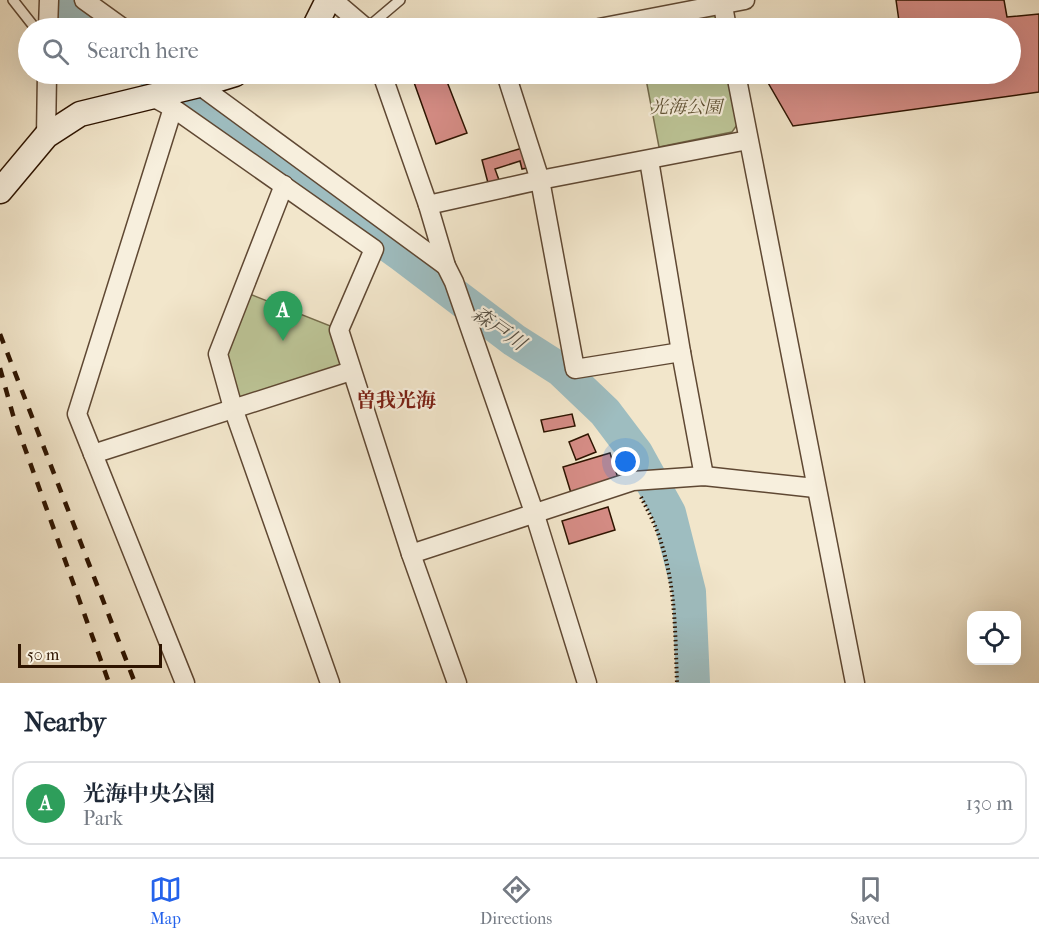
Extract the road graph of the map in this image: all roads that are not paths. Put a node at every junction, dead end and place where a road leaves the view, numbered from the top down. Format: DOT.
graph roads {
  1 [pos="13,0"];
  2 [pos="84,0"];
  3 [pos="328,0"];
  4 [pos="333,0"];
  5 [pos="400,0"];
  6 [pos="746,0"];
  7 [pos="723,2"];
  8 [pos="27,18"];
  9 [pos="109,18"];
  10 [pos="319,18"];
  11 [pos="354,18"];
  12 [pos="378,18"];
  13 [pos="647,18"];
  14 [pos="725,18"];
  15 [pos="47,84"];
  16 [pos="186,84"];
  17 [pos="199,84"];
  18 [pos="386,84"];
  19 [pos="509,84"];
  20 [pos="738,84"];
  21 [pos="163,102"];
  22 [pos="46,136"];
  23 [pos="748,140"];
  24 [pos="649,160"];
  25 [pos="540,180"];
  26 [pos="284,185"];
  27 [pos="0,191"];
  28 [pos="428,205"];
  29 [pos="450,274"];
  30 [pos="681,352"];
  31 [pos="351,371"];
  32 [pos="233,408"];
  33 [pos="93,454"];
  34 [pos="704,476"];
  35 [pos="815,488"];
  36 [pos="535,515"];
  37 [pos="411,554"];
  38 [pos="185,683"];
  39 [pos="330,683"];
  40 [pos="457,683"];
  41 [pos="587,683"];
  42 [pos="855,683"];
  1 -- 8 [label="lane"];
  2 -- 9 [label="street"];
  3 -- 10 [label="main road"];
  4 -- 11 [label="street"];
  5 -- 12 [label="lane"];
  6 -- 7 [label="street"];
  7 -- 13 [label="street"];
  7 -- 14 [label="street"];
  15 -- 22 [label="street"];
  16 -- 21 [label="main road"];
  17 -- 29 [label="street"];
  18 -- 28 [label="street"];
  19 -- 25 [label="street"];
  20 -- 23 [label="street"];
  21 -- 22 [label="main road"];
  21 -- 26 [label="street"];
  21 -- 33 [label="street"];
  22 -- 27 [label="main road"];
  23 -- 24 [label="street"];
  23 -- 35 [label="street"];
  24 -- 25 [label="street"];
  24 -- 30 [label="street"];
  25 -- 28 [label="street"];
  25 -- 30 [label="street"];
  26 -- 31 [label="street"];
  26 -- 32 [label="street"];
  28 -- 29 [label="street"];
  29 -- 36 [label="street"];
  30 -- 34 [label="street"];
  31 -- 32 [label="street"];
  31 -- 37 [label="street"];
  32 -- 33 [label="street"];
  32 -- 39 [label="street"];
  33 -- 38 [label="street"];
  34 -- 35 [label="street"];
  34 -- 36 [label="street"];
  35 -- 42 [label="street"];
  36 -- 37 [label="street"];
  36 -- 41 [label="street"];
  37 -- 40 [label="street"];
}
